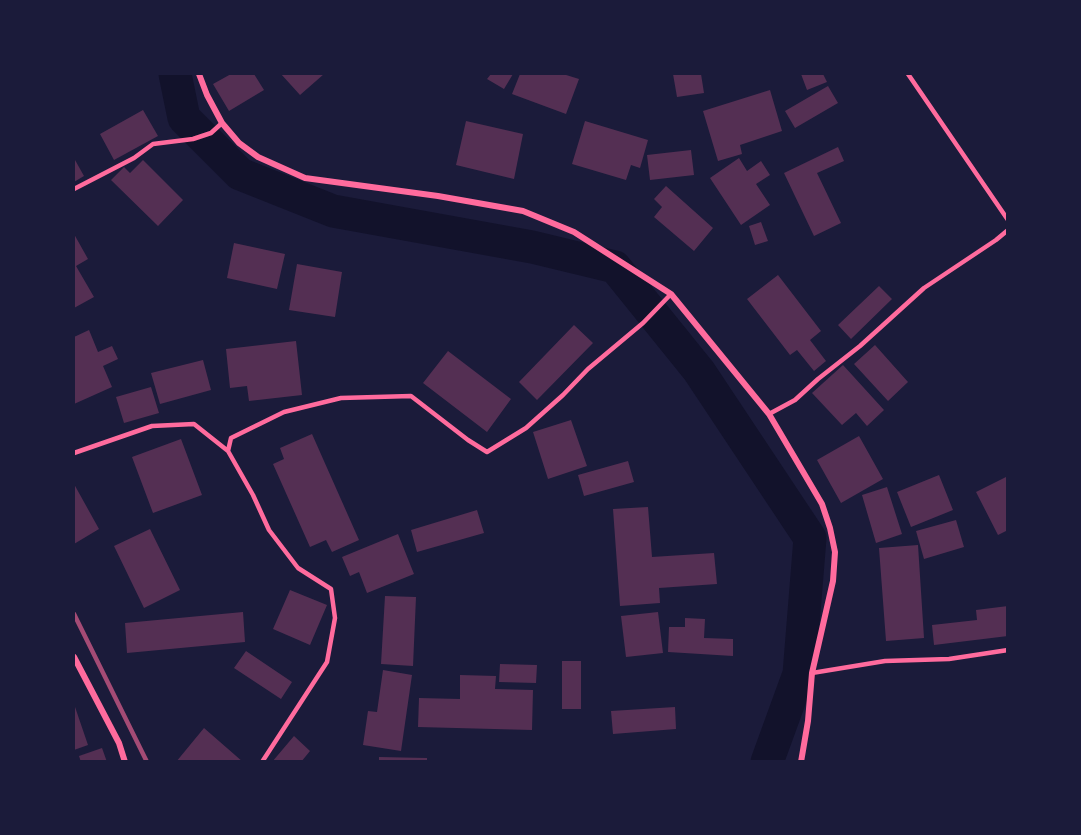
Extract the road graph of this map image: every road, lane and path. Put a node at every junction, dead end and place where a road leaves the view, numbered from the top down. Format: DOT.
graph roads {
  1 [pos="200,74"];
  2 [pos="908,74"];
  3 [pos="222,123"];
  4 [pos="74,189"];
  5 [pos="1008,220"];
  6 [pos="1008,230"];
  7 [pos="671,294"];
  8 [pos="769,414"];
  9 [pos="228,451"];
  10 [pos="74,453"];
  11 [pos="1008,650"];
  12 [pos="74,657"];
  13 [pos="812,673"];
  14 [pos="125,762"];
  15 [pos="262,762"];
  16 [pos="801,762"];
  1 -- 3 [label="street"];
  2 -- 5 [label="lane"];
  3 -- 4 [label="lane"];
  3 -- 7 [label="street"];
  6 -- 8 [label="lane"];
  7 -- 8 [label="street"];
  7 -- 9 [label="lane"];
  8 -- 13 [label="street"];
  9 -- 10 [label="lane"];
  9 -- 15 [label="lane"];
  11 -- 13 [label="lane"];
  12 -- 14 [label="street"];
  13 -- 16 [label="street"];
}
